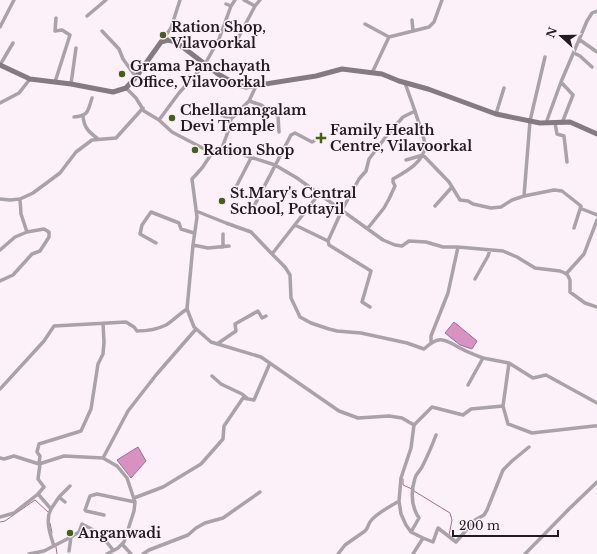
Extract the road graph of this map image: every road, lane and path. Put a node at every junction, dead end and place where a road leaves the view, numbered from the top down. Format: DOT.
graph roads {
  1 [pos="14,0"];
  2 [pos="106,0"];
  3 [pos="180,0"];
  4 [pos="235,0"];
  5 [pos="244,0"];
  6 [pos="260,0"];
  7 [pos="442,0"];
  8 [pos="226,4"];
  9 [pos="231,6"];
  10 [pos="255,6"];
  11 [pos="597,11"];
  12 [pos="87,16"];
  13 [pos="56,18"];
  14 [pos="412,20"];
  15 [pos="365,24"];
  16 [pos="0,27"];
  17 [pos="102,31"];
  18 [pos="413,31"];
  19 [pos="389,36"];
  20 [pos="580,40"];
  21 [pos="161,42"];
  22 [pos="13,43"];
  23 [pos="235,44"];
  24 [pos="76,48"];
  25 [pos="597,52"];
  26 [pos="574,53"];
  27 [pos="545,57"];
  28 [pos="206,64"];
  29 [pos="0,65"];
  30 [pos="592,66"];
  31 [pos="372,73"];
  32 [pos="136,77"];
  33 [pos="30,79"];
  34 [pos="55,82"];
  35 [pos="561,82"];
  36 [pos="405,83"];
  37 [pos="71,84"];
  38 [pos="256,86"];
  39 [pos="126,88"];
  40 [pos="504,88"];
  41 [pos="92,98"];
  42 [pos="249,101"];
  43 [pos="0,103"];
  44 [pos="143,108"];
  45 [pos="211,111"];
  46 [pos="415,111"];
  47 [pos="496,114"];
  48 [pos="83,116"];
  49 [pos="74,117"];
  50 [pos="231,119"];
  51 [pos="160,120"];
  52 [pos="530,121"];
  53 [pos="562,122"];
  54 [pos="546,123"];
  55 [pos="555,123"];
  56 [pos="279,132"];
  57 [pos="597,134"];
  58 [pos="98,139"];
  59 [pos="314,141"];
  60 [pos="222,148"];
  61 [pos="212,153"];
  62 [pos="423,155"];
  63 [pos="251,158"];
  64 [pos="406,160"];
  65 [pos="567,162"];
  66 [pos="275,166"];
  67 [pos="236,187"];
  68 [pos="452,187"];
  69 [pos="320,194"];
  70 [pos="524,196"];
  71 [pos="0,199"];
  72 [pos="20,199"];
  73 [pos="435,206"];
  74 [pos="582,209"];
  75 [pos="252,210"];
  76 [pos="342,210"];
  77 [pos="196,211"];
  78 [pos="597,215"];
  79 [pos="597,220"];
  80 [pos="295,225"];
  81 [pos="368,228"];
  82 [pos="574,228"];
  83 [pos="27,232"];
  84 [pos="194,233"];
  85 [pos="223,234"];
  86 [pos="328,241"];
  87 [pos="156,243"];
  88 [pos="192,245"];
  89 [pos="229,246"];
  90 [pos="223,247"];
  91 [pos="458,247"];
  92 [pos="0,250"];
  93 [pos="490,250"];
  94 [pos="272,254"];
  95 [pos="566,274"];
  96 [pos="475,279"];
  97 [pos="0,281"];
  98 [pos="370,307"];
  99 [pos="597,307"];
  100 [pos="187,309"];
  101 [pos="266,316"];
  102 [pos="103,323"];
  103 [pos="196,329"];
  104 [pos="432,342"];
  105 [pos="217,344"];
  106 [pos="483,358"];
  107 [pos="270,363"];
  108 [pos="510,363"];
  109 [pos="212,376"];
  110 [pos="468,385"];
  111 [pos="0,389"];
  112 [pos="247,398"];
  113 [pos="597,403"];
  114 [pos="503,406"];
  115 [pos="414,425"];
  116 [pos="597,426"];
  117 [pos="436,435"];
  118 [pos="529,447"];
  119 [pos="0,458"];
  120 [pos="103,458"];
  121 [pos="40,464"];
  122 [pos="597,482"];
  123 [pos="70,486"];
  124 [pos="260,492"];
  125 [pos="38,494"];
  126 [pos="59,497"];
  127 [pos="134,500"];
  128 [pos="399,501"];
  129 [pos="65,502"];
  130 [pos="51,509"];
  131 [pos="104,515"];
  132 [pos="0,517"];
  133 [pos="411,532"];
  134 [pos="72,537"];
  135 [pos="423,538"];
  136 [pos="122,544"];
  137 [pos="55,546"];
  138 [pos="113,550"];
  139 [pos="69,551"];
  140 [pos="30,554"];
  141 [pos="107,554"];
  142 [pos="131,554"];
  143 [pos="143,554"];
  144 [pos="338,554"];
  145 [pos="413,554"];
  146 [pos="525,554"];
  1 -- 16 [label="street"];
  2 -- 12 [label="street"];
  3 -- 21 [label="street"];
  4 -- 9 [label="street"];
  5 -- 10 [label="street"];
  6 -- 10 [label="street"];
  7 -- 18 [label="street"];
  8 -- 9 [label="street"];
  9 -- 28 [label="street"];
  10 -- 23 [label="street"];
  11 -- 20 [label="street"];
  13 -- 34 [label="street"];
  14 -- 18 [label="street"];
  15 -- 19 [label="street"];
  17 -- 32 [label="street"];
  18 -- 19 [label="street"];
  19 -- 31 [label="street"];
  20 -- 25 [label="street"];
  20 -- 26 [label="street"];
  21 -- 28 [label="street"];
  21 -- 32 [label="street"];
  22 -- 29 [label="street"];
  24 -- 37 [label="street"];
  26 -- 30 [label="street"];
  26 -- 35 [label="street"];
  27 -- 52 [label="street"];
  28 -- 38 [label="street"];
  28 -- 51 [label="street"];
  29 -- 33 [label="street"];
  31 -- 36 [label="street"];
  31 -- 38 [label="street"];
  32 -- 39 [label="street"];
  33 -- 34 [label="street"];
  33 -- 43 [label="street"];
  34 -- 37 [label="street"];
  35 -- 53 [label="street"];
  35 -- 54 [label="street"];
  36 -- 46 [label="street"];
  36 -- 47 [label="street"];
  37 -- 39 [label="street"];
  38 -- 42 [label="street"];
  39 -- 44 [label="street"];
  40 -- 47 [label="street"];
  41 -- 48 [label="street"];
  42 -- 50 [label="street"];
  42 -- 56 [label="street"];
  44 -- 51 [label="street"];
  44 -- 58 [label="street"];
  45 -- 50 [label="street"];
  46 -- 62 [label="street"];
  46 -- 76 [label="street"];
  47 -- 52 [label="street"];
  48 -- 49 [label="street"];
  48 -- 58 [label="street"];
  50 -- 60 [label="street"];
  51 -- 61 [label="street"];
  52 -- 54 [label="street"];
  52 -- 70 [label="street"];
  53 -- 55 [label="street"];
  53 -- 57 [label="street"];
  54 -- 55 [label="street"];
  55 -- 65 [label="street"];
  58 -- 72 [label="street"];
  59 -- 66 [label="street"];
  60 -- 61 [label="street"];
  60 -- 63 [label="street"];
  61 -- 77 [label="street"];
  62 -- 64 [label="street"];
  62 -- 68 [label="street"];
  62 -- 81 [label="street"];
  63 -- 66 [label="street"];
  63 -- 67 [label="street"];
  66 -- 69 [label="street"];
  66 -- 75 [label="street"];
  68 -- 70 [label="street"];
  68 -- 73 [label="street"];
  69 -- 76 [label="street"];
  69 -- 80 [label="street"];
  70 -- 74 [label="street"];
  71 -- 72 [label="street"];
  72 -- 83 [label="street"];
  74 -- 78 [label="street"];
  74 -- 82 [label="street"];
  76 -- 81 [label="street"];
  76 -- 86 [label="street"];
  77 -- 84 [label="street"];
  77 -- 94 [label="street"];
  79 -- 95 [label="street"];
  80 -- 86 [label="street"];
  80 -- 94 [label="street"];
  81 -- 91 [label="street"];
  83 -- 92 [label="street"];
  83 -- 97 [label="street"];
  84 -- 87 [label="street"];
  84 -- 88 [label="street"];
  85 -- 90 [label="street"];
  86 -- 98 [label="street"];
  88 -- 90 [label="street"];
  88 -- 100 [label="street"];
  89 -- 90 [label="street"];
  91 -- 93 [label="street"];
  91 -- 104 [label="street"];
  93 -- 95 [label="street"];
  93 -- 96 [label="street"];
  94 -- 104 [label="street"];
  95 -- 99 [label="street"];
  100 -- 102 [label="street"];
  100 -- 103 [label="street"];
  101 -- 105 [label="street"];
  102 -- 111 [label="street"];
  102 -- 121 [label="street"];
  103 -- 105 [label="street"];
  103 -- 120 [label="street"];
  104 -- 106 [label="street"];
  105 -- 107 [label="street"];
  106 -- 108 [label="street"];
  106 -- 110 [label="street"];
  107 -- 112 [label="street"];
  107 -- 115 [label="street"];
  108 -- 113 [label="street"];
  108 -- 114 [label="street"];
  109 -- 112 [label="street"];
  112 -- 127 [label="street"];
  114 -- 115 [label="street"];
  114 -- 116 [label="street"];
  115 -- 128 [label="street"];
  117 -- 133 [label="street"];
  118 -- 135 [label="street"];
  119 -- 121 [label="street"];
  120 -- 121 [label="street"];
  120 -- 127 [label="street"];
  121 -- 125 [label="street"];
  122 -- 146 [label="street"];
  123 -- 126 [label="street"];
  124 -- 143 [label="street"];
  125 -- 130 [label="street"];
  125 -- 132 [label="street"];
  126 -- 129 [label="street"];
  126 -- 130 [label="street"];
  127 -- 131 [label="street"];
  127 -- 136 [label="street"];
  128 -- 133 [label="street"];
  128 -- 144 [label="street"];
  130 -- 137 [label="street"];
  133 -- 135 [label="street"];
  134 -- 137 [label="street"];
  134 -- 138 [label="street"];
  134 -- 139 [label="street"];
  135 -- 145 [label="street"];
  136 -- 138 [label="street"];
  136 -- 142 [label="street"];
  137 -- 140 [label="street"];
  138 -- 141 [label="street"];
}
